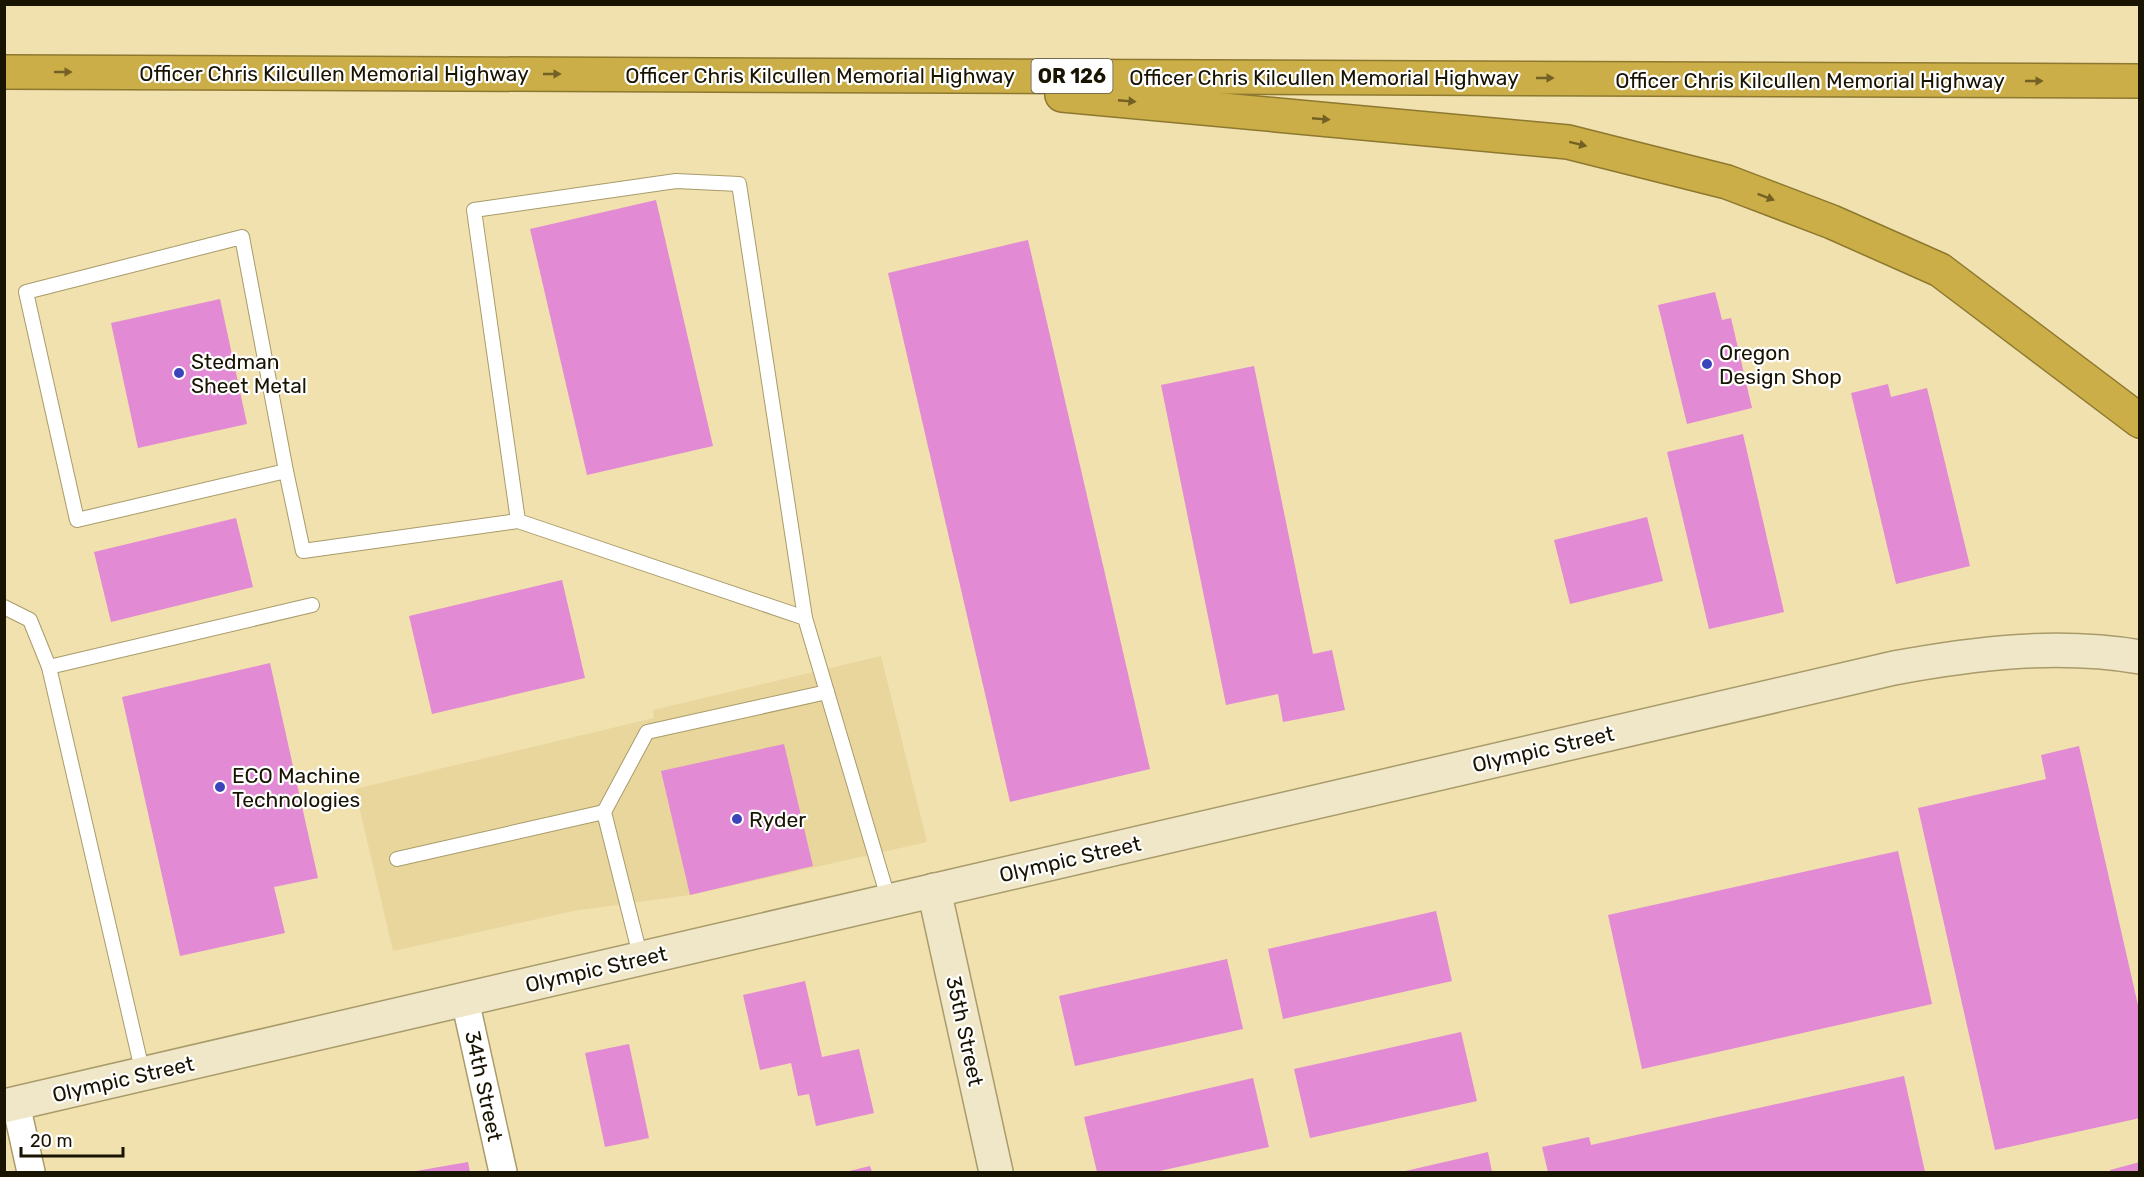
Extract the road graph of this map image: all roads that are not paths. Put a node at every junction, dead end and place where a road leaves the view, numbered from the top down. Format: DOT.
graph roads {
  1 [pos="4,72"];
  2 [pos="839,75"];
  3 [pos="2139,81"];
  4 [pos="2139,421"];
  5 [pos="286,471"];
  6 [pos="518,521"];
  7 [pos="312,605"];
  8 [pos="4,608"];
  9 [pos="805,618"];
  10 [pos="2139,657"];
  11 [pos="49,667"];
  12 [pos="827,692"];
  13 [pos="604,812"];
  14 [pos="396,859"];
  15 [pos="934,891"];
  16 [pos="889,901"];
  17 [pos="641,959"];
  18 [pos="465,1000"];
  19 [pos="143,1074"];
  20 [pos="10,1105"];
  21 [pos="32,1173"];
  22 [pos="503,1173"];
  23 [pos="996,1173"];
  1 -- 2 [label="highway, Officer Chris Kilcullen Memorial Highway / OR 126, one-way"];
  2 -- 3 [label="highway, Officer Chris Kilcullen Memorial Highway / OR 126, one-way"];
  2 -- 4 [label="highway, one-way"];
  5 -- 5 [label="lane"];
  5 -- 6 [label="lane"];
  6 -- 9 [label="lane"];
  6 -- 9 [label="lane"];
  7 -- 11 [label="lane"];
  8 -- 11 [label="lane"];
  9 -- 12 [label="lane"];
  10 -- 15 [label="main road, Olympic Street"];
  11 -- 19 [label="lane"];
  12 -- 13 [label="lane"];
  12 -- 16 [label="lane"];
  13 -- 14 [label="lane"];
  13 -- 17 [label="lane"];
  15 -- 16 [label="main road, Olympic Street"];
  15 -- 23 [label="main road, 35th Street"];
  16 -- 17 [label="main road, Olympic Street"];
  17 -- 18 [label="main road, Olympic Street"];
  18 -- 19 [label="main road, Olympic Street"];
  18 -- 22 [label="street, 34th Street"];
  19 -- 20 [label="main road, Olympic Street"];
  20 -- 21 [label="street"];
}
